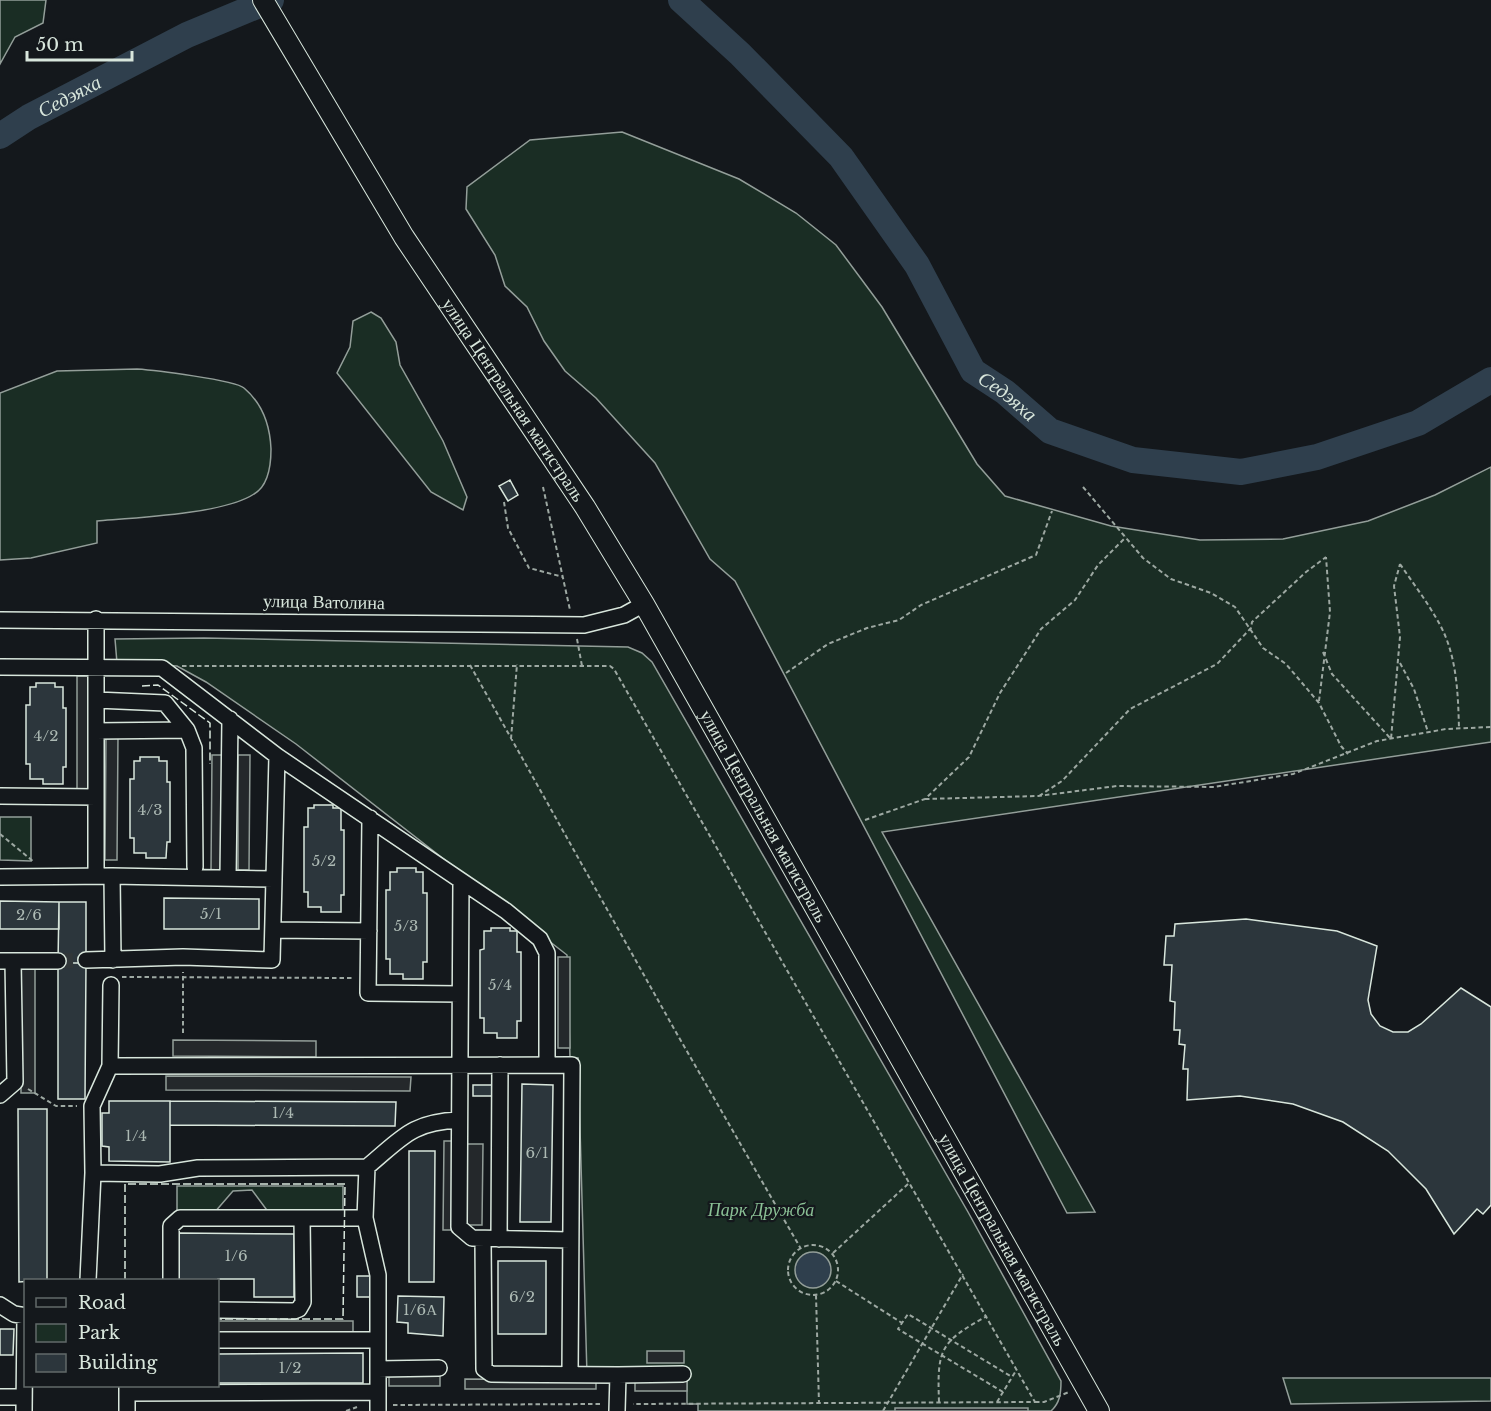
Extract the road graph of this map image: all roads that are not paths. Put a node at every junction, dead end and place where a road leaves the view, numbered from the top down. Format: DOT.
graph roads {
  1 [pos="263,0"];
  2 [pos="644,604"];
  3 [pos="96,619"];
  4 [pos="0,620"];
  5 [pos="0,667"];
  6 [pos="96,667"];
  7 [pos="96,700"];
  8 [pos="230,719"];
  9 [pos="187,730"];
  10 [pos="96,731"];
  11 [pos="277,756"];
  12 [pos="0,796"];
  13 [pos="96,797"];
  14 [pos="370,818"];
  15 [pos="195,867"];
  16 [pos="96,876"];
  17 [pos="112,876"];
  18 [pos="228,877"];
  19 [pos="0,878"];
  20 [pos="274,879"];
  21 [pos="461,881"];
  22 [pos="273,930"];
  23 [pos="369,931"];
  24 [pos="86,960"];
  25 [pos="113,960"];
  26 [pos="7,961"];
  27 [pos="58,961"];
  28 [pos="116,981"];
  29 [pos="460,994"];
  30 [pos="500,1065"];
  31 [pos="547,1065"];
  32 [pos="110,1066"];
  33 [pos="460,1066"];
  34 [pos="0,1095"];
  35 [pos="459,1120"];
  36 [pos="367,1167"];
  37 [pos="93,1173"];
  38 [pos="303,1218"];
  39 [pos="365,1218"];
  40 [pos="491,1239"];
  41 [pos="570,1240"];
  42 [pos="88,1279"];
  43 [pos="171,1279"];
  44 [pos="0,1305"];
  45 [pos="219,1310"];
  46 [pos="24,1316"];
  47 [pos="219,1340"];
  48 [pos="378,1340"];
  49 [pos="439,1368"];
  50 [pos="378,1369"];
  51 [pos="683,1374"];
  52 [pos="570,1375"];
  53 [pos="618,1375"];
  54 [pos="24,1387"];
  55 [pos="127,1389"];
  56 [pos="0,1397"];
  57 [pos="378,1403"];
  58 [pos="24,1404"];
  59 [pos="617,1408"];
  60 [pos="127,1411"];
  61 [pos="1099,1411"];
  1 -- 2 [label="main road, улица Центральная магистраль"];
  2 -- 3 [label="street, улица Ватолина"];
  2 -- 61 [label="main road, улица Центральная магистраль"];
  3 -- 4 [label="street, улица Ватолина"];
  3 -- 6 [label="street"];
  5 -- 6 [label="street"];
  6 -- 7 [label="street"];
  6 -- 8 [label="street"];
  7 -- 9 [label="street"];
  7 -- 10 [label="street"];
  8 -- 11 [label="street"];
  8 -- 18 [label="street"];
  9 -- 10 [label="street"];
  9 -- 15 [label="street"];
  10 -- 13 [label="street"];
  11 -- 14 [label="street"];
  11 -- 20 [label="street"];
  12 -- 13 [label="street"];
  13 -- 16 [label="street"];
  14 -- 21 [label="street"];
  14 -- 23 [label="street"];
  16 -- 17 [label="street"];
  16 -- 19 [label="street"];
  17 -- 18 [label="street"];
  17 -- 25 [label="street"];
  18 -- 20 [label="street"];
  20 -- 22 [label="street"];
  21 -- 29 [label="street"];
  21 -- 31 [label="street"];
  22 -- 23 [label="street"];
  22 -- 25 [label="street"];
  23 -- 29 [label="street"];
  24 -- 25 [label="street"];
  26 -- 27 [label="street"];
  26 -- 34 [label="street"];
  28 -- 32 [label="street"];
  29 -- 33 [label="street"];
  30 -- 31 [label="street"];
  30 -- 33 [label="street"];
  30 -- 40 [label="street"];
  31 -- 41 [label="street"];
  32 -- 33 [label="street"];
  32 -- 37 [label="street"];
  33 -- 35 [label="street"];
  35 -- 36 [label="street"];
  35 -- 40 [label="street"];
  36 -- 37 [label="street"];
  36 -- 39 [label="street"];
  37 -- 42 [label="street"];
  38 -- 39 [label="street"];
  38 -- 43 [label="street"];
  38 -- 45 [label="street"];
  39 -- 48 [label="street"];
  40 -- 41 [label="street"];
  40 -- 52 [label="street"];
  41 -- 52 [label="street"];
  44 -- 46 [label="street"];
  47 -- 48 [label="street"];
  48 -- 50 [label="street"];
  49 -- 50 [label="street"];
  50 -- 57 [label="street"];
  51 -- 53 [label="street"];
  52 -- 53 [label="street"];
  53 -- 59 [label="street"];
  54 -- 58 [label="street"];
  55 -- 57 [label="street"];
  55 -- 60 [label="street"];
  56 -- 58 [label="street"];
}
